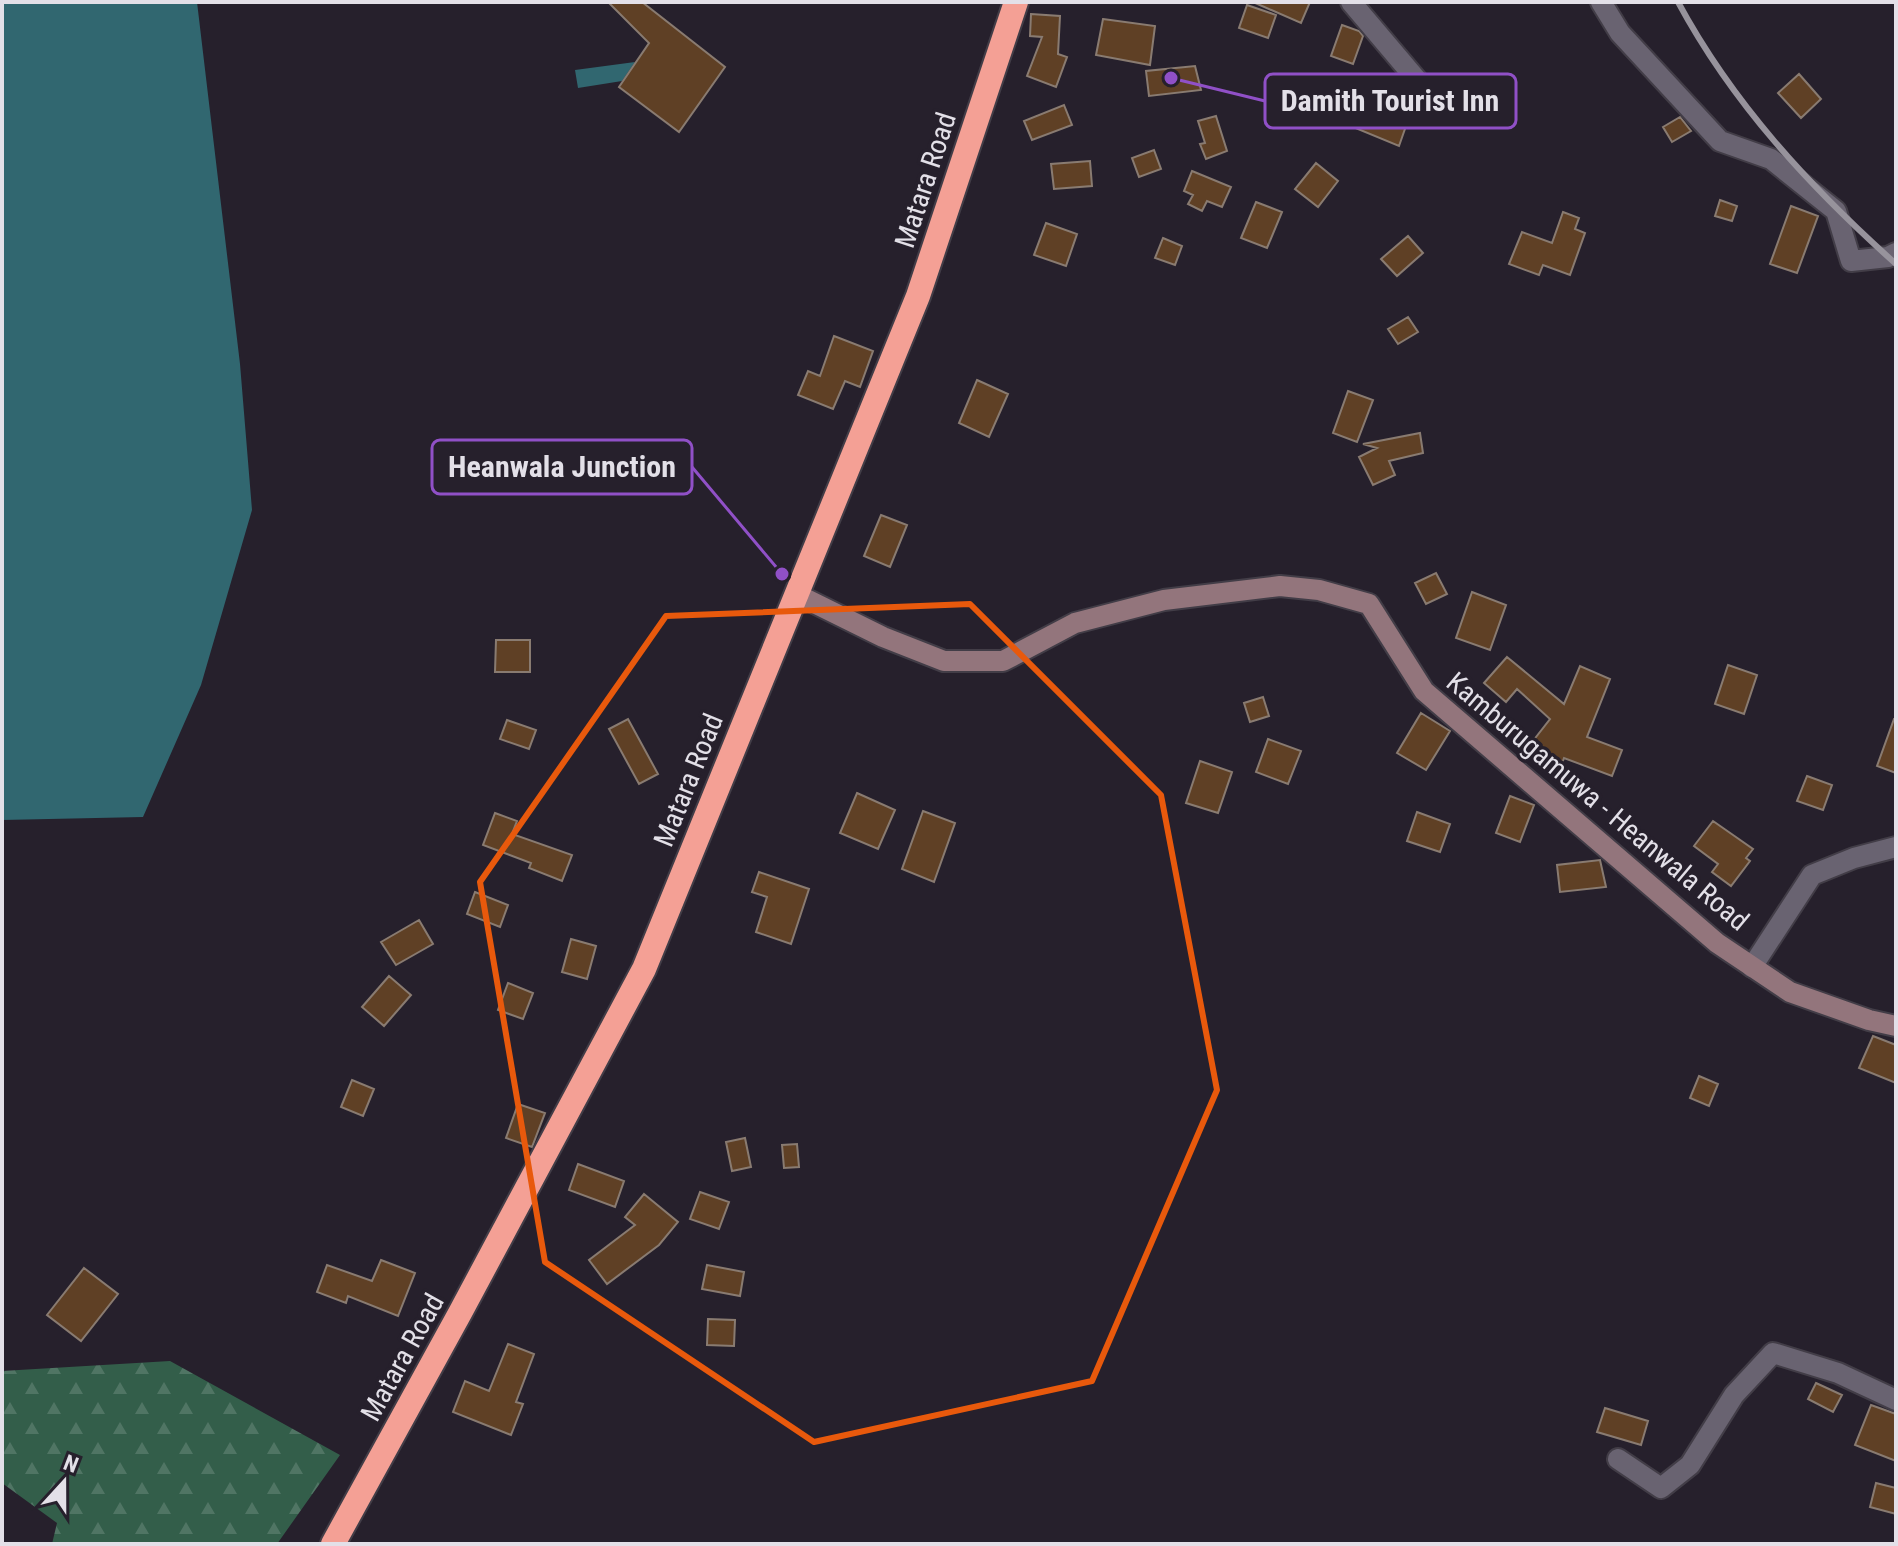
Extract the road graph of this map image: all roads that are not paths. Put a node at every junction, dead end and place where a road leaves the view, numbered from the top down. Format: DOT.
graph roads {
  1 [pos="1016,2"];
  2 [pos="1351,2"];
  3 [pos="1601,2"];
  4 [pos="1422,86"];
  5 [pos="1896,253"];
  6 [pos="796,594"];
  7 [pos="1896,847"];
  8 [pos="1752,967"];
  9 [pos="1896,1026"];
  10 [pos="1896,1400"];
  11 [pos="1618,1459"];
  12 [pos="333,1544"];
  1 -- 6 [label="highway, Matara Road"];
  2 -- 4 [label="street"];
  3 -- 5 [label="street"];
  6 -- 8 [label="main road, Kamburugamuwa - Heanwala Road"];
  6 -- 12 [label="highway, Matara Road"];
  7 -- 8 [label="street"];
  8 -- 9 [label="main road, Kamburugamuwa - Heanwala Road"];
  10 -- 11 [label="street"];
}
